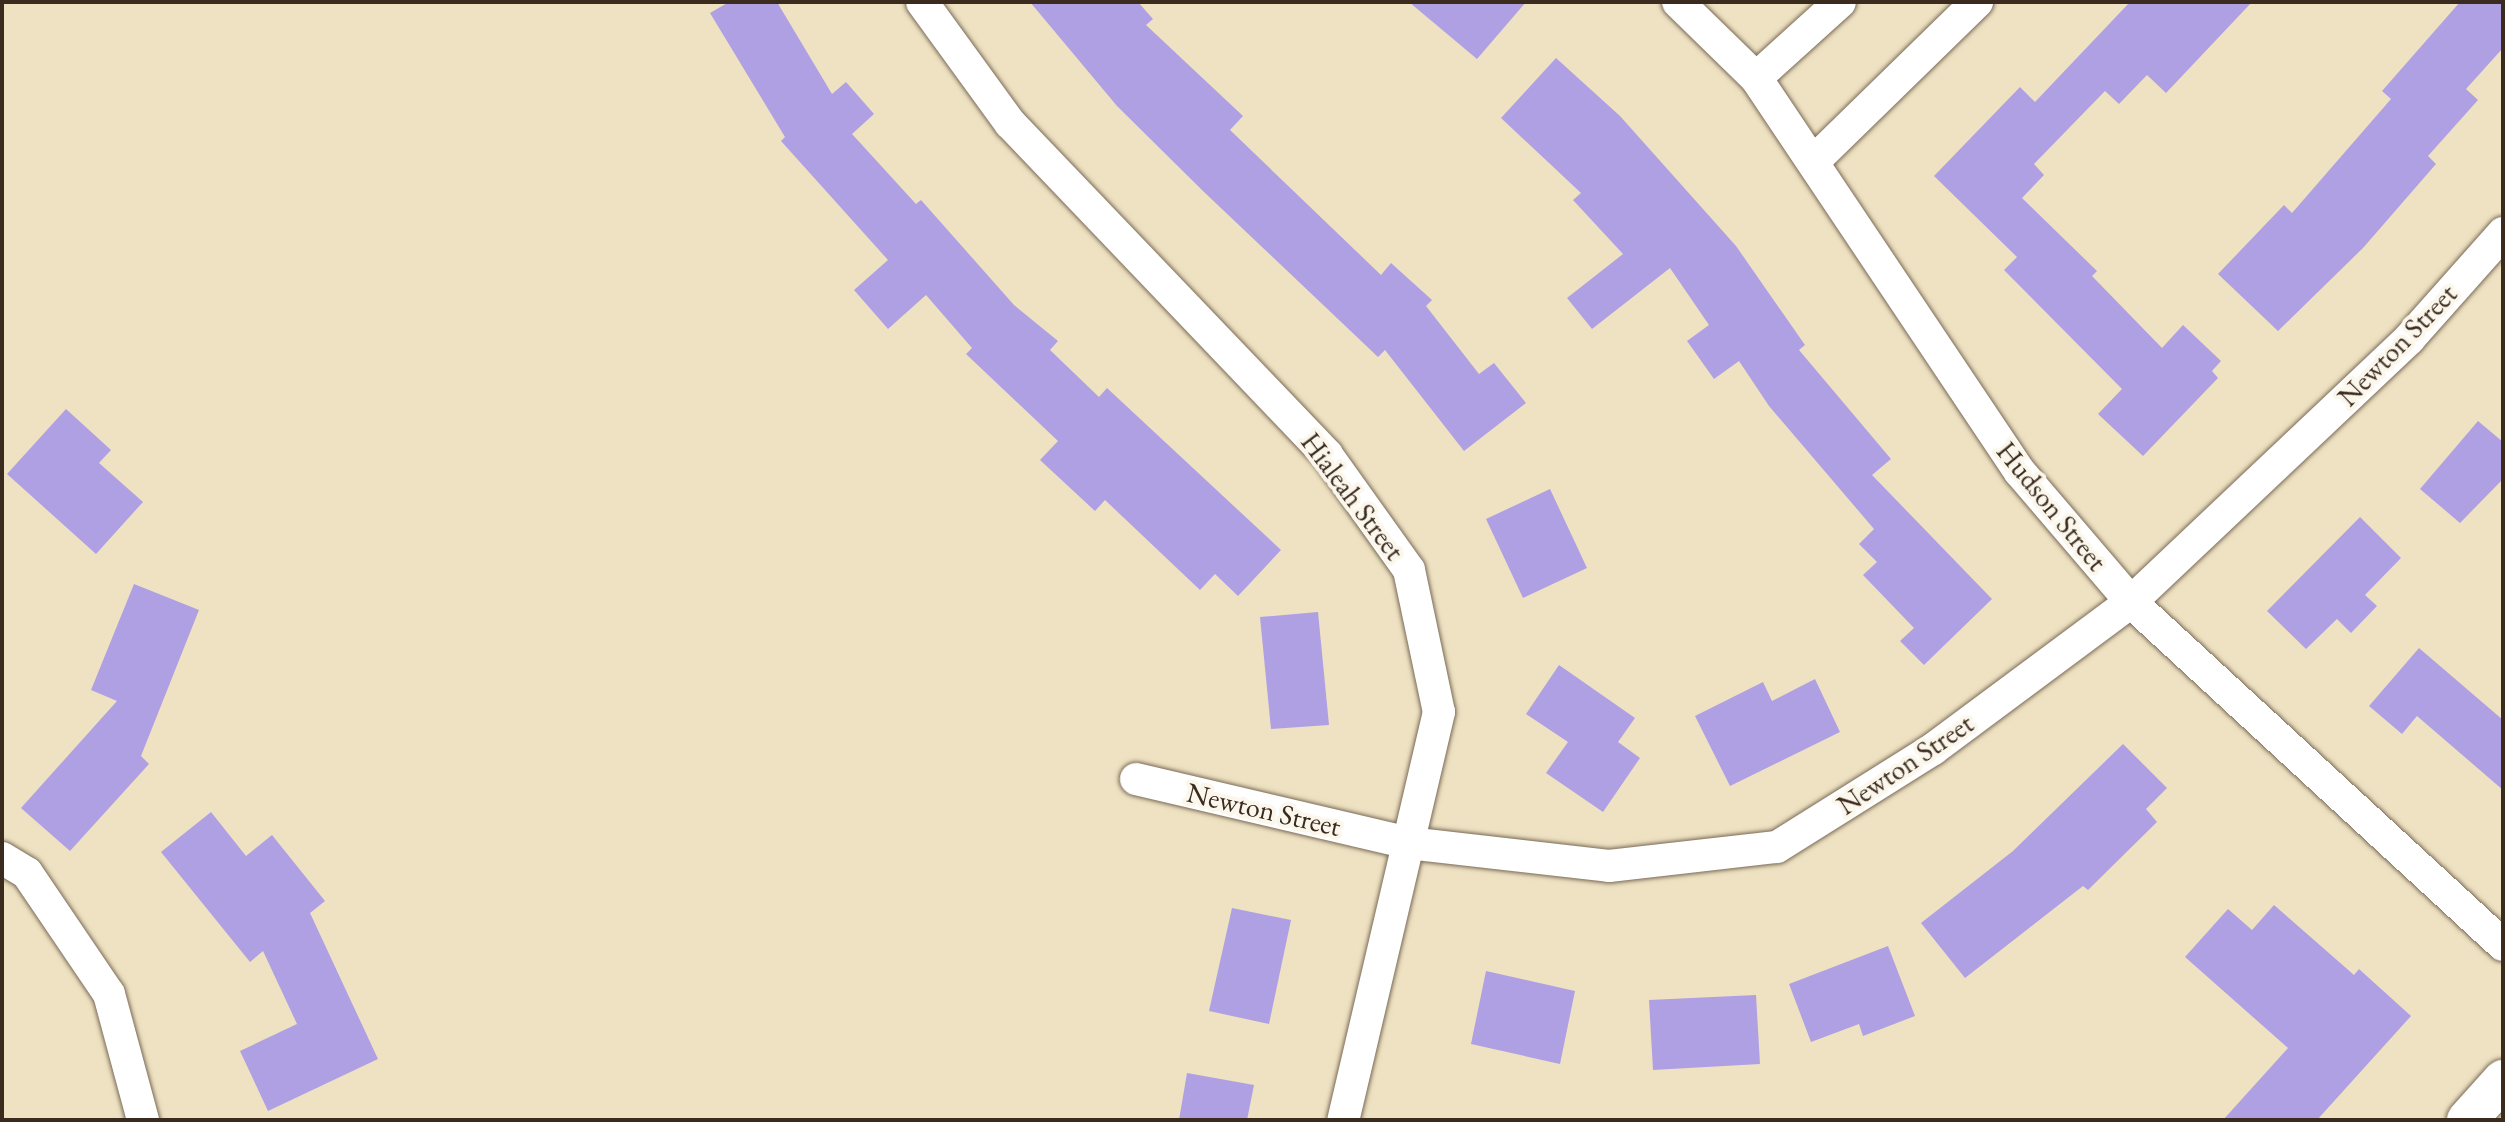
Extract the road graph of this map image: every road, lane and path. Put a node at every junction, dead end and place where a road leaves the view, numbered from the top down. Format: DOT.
graph roads {
  1 [pos="922,2"];
  2 [pos="1678,2"];
  3 [pos="1840,2"];
  4 [pos="1977,2"];
  5 [pos="1756,78"];
  6 [pos="1814,161"];
  7 [pos="2503,233"];
  8 [pos="2131,602"];
  9 [pos="1136,779"];
  10 [pos="1408,843"];
  11 [pos="2,858"];
  12 [pos="2503,945"];
  13 [pos="2503,1080"];
  14 [pos="143,1120"];
  15 [pos="1343,1120"];
  16 [pos="2467,1120"];
  1 -- 10 [label="street, Hialeah Street"];
  2 -- 5 [label="street, Hudson Street"];
  3 -- 5 [label="street"];
  4 -- 6 [label="street"];
  5 -- 6 [label="street, Hudson Street"];
  6 -- 8 [label="street, Hudson Street"];
  7 -- 8 [label="street, Newton Street"];
  8 -- 10 [label="street, Newton Street"];
  8 -- 12 [label="street, Hudson Street"];
  9 -- 10 [label="street, Newton Street"];
  10 -- 15 [label="street, Hialeah Street"];
  11 -- 14 [label="street"];
  13 -- 16 [label="street"];
}
